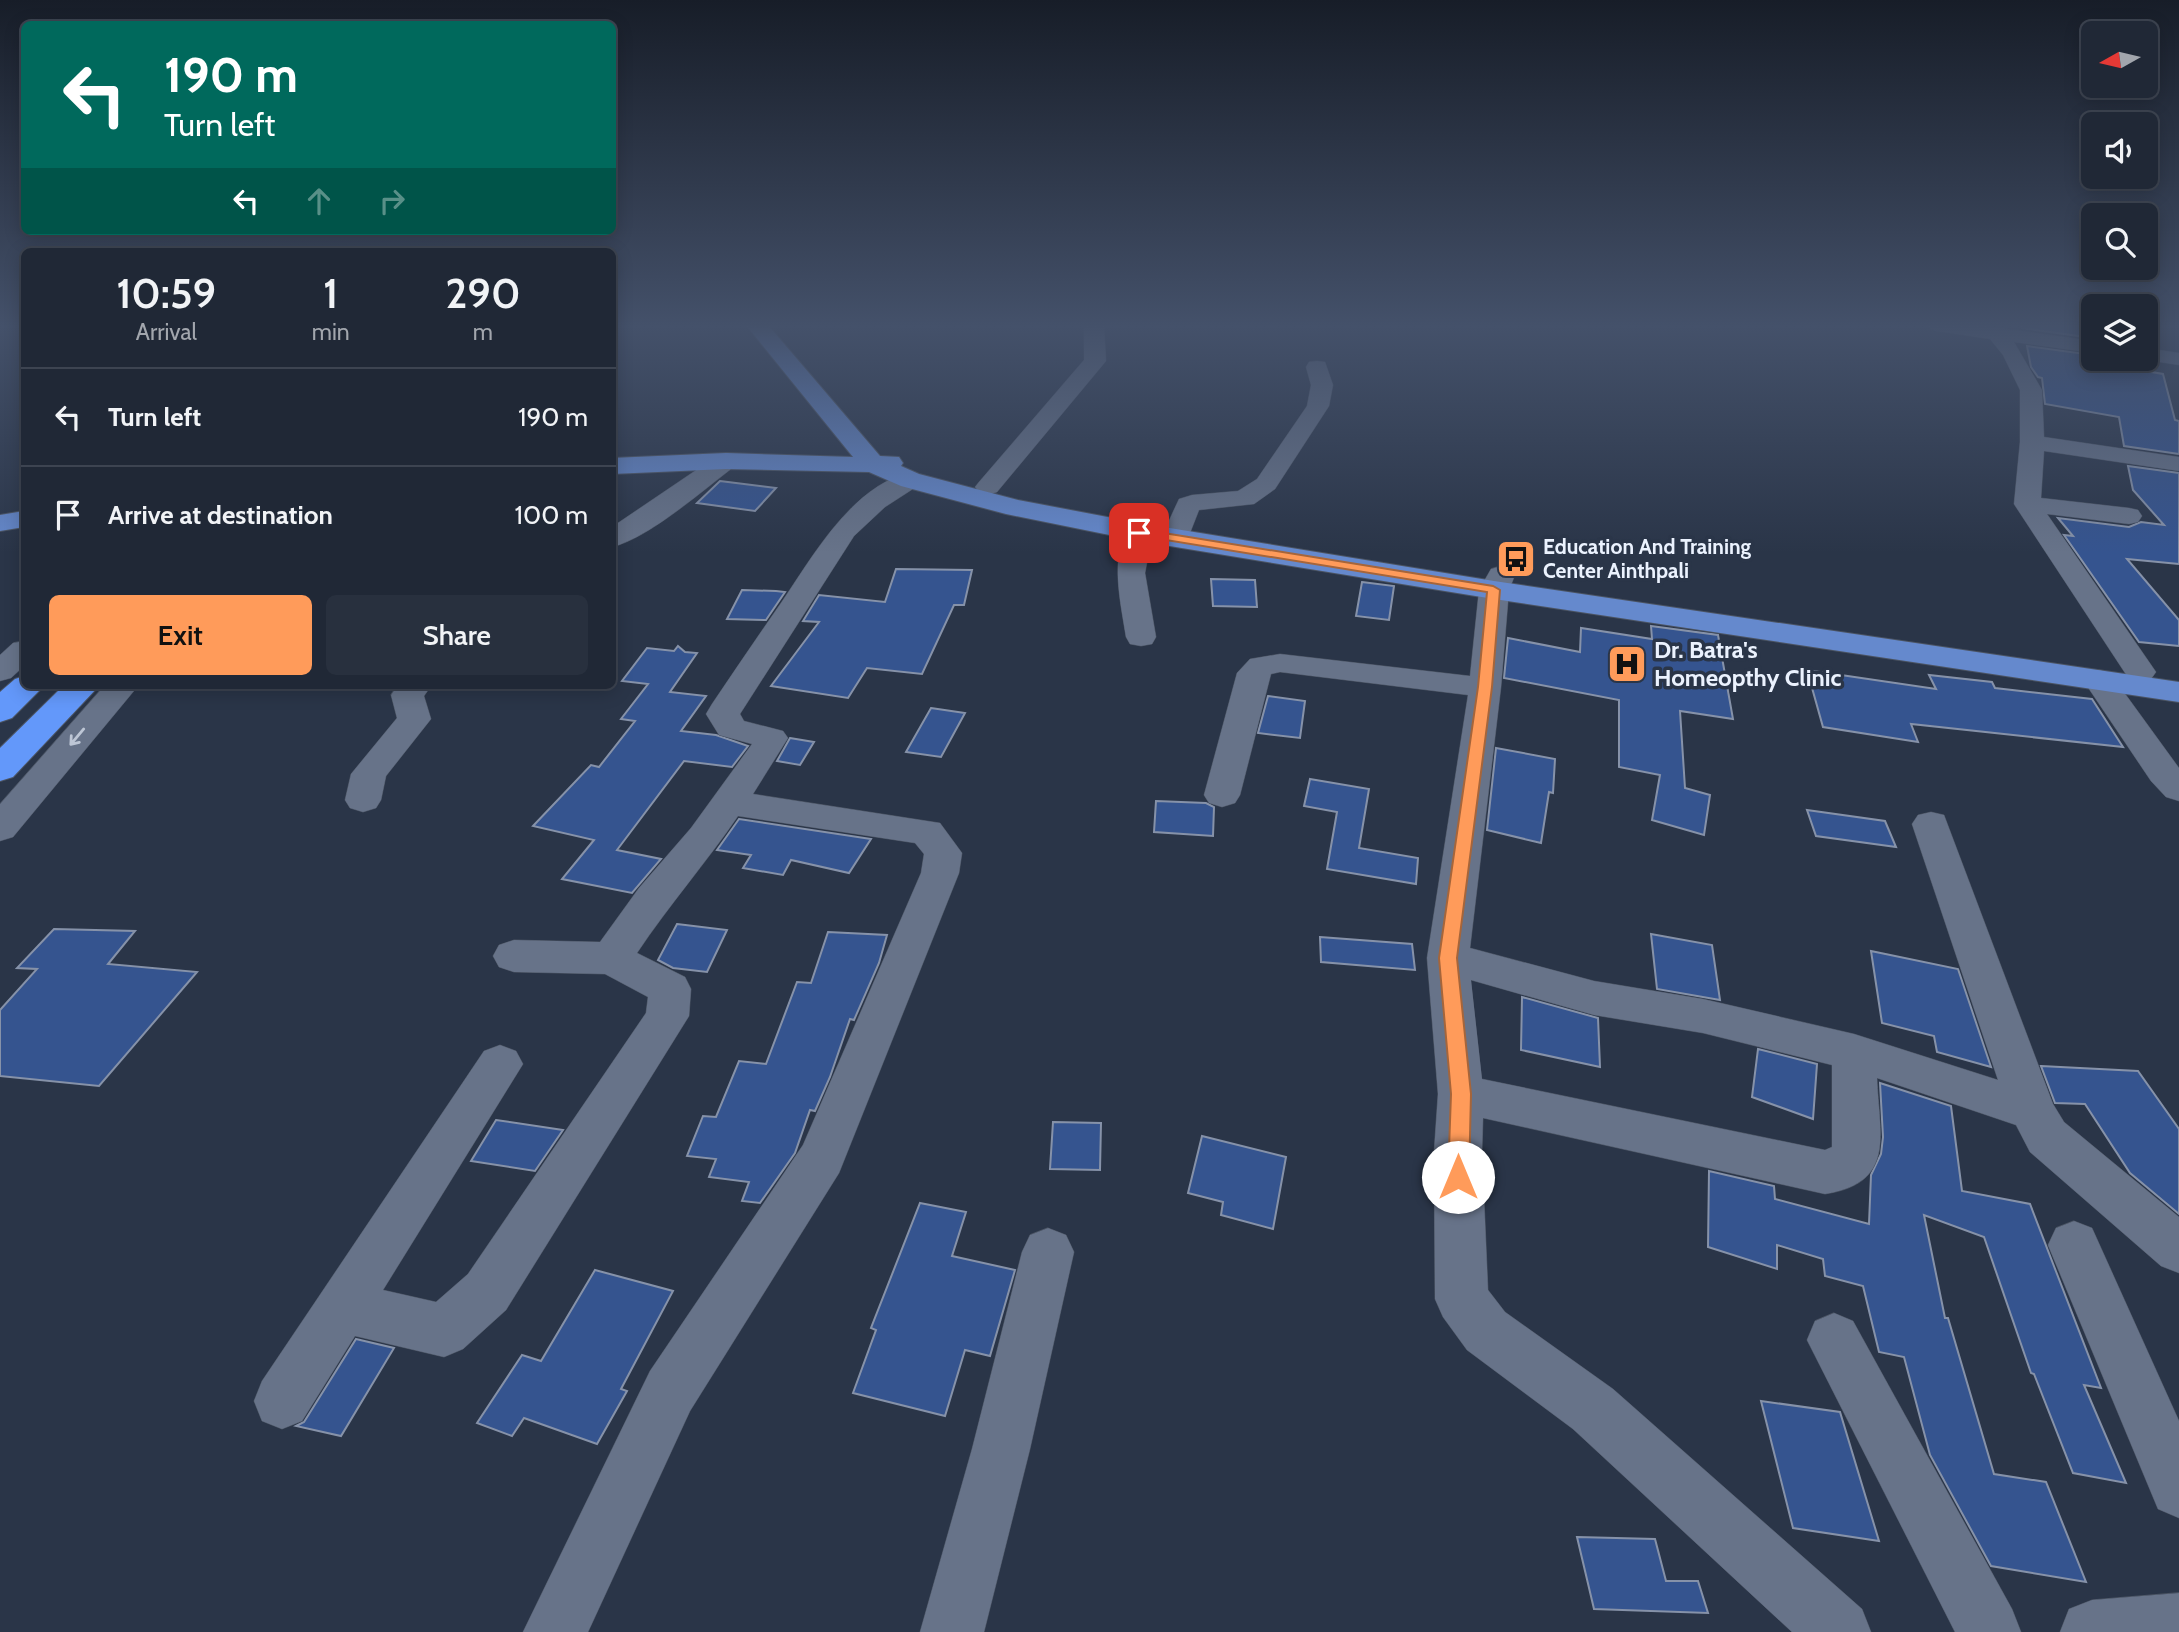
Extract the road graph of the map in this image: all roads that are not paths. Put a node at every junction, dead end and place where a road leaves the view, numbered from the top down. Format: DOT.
graph roads {
  1 [pos="821,401"];
  2 [pos="1061,401"];
  3 [pos="1319,401"];
  4 [pos="2031,401"];
  5 [pos="2032,442"];
  6 [pos="867,456"];
  7 [pos="726,461"];
  8 [pos="2179,464"];
  9 [pos="616,466"];
  10 [pos="907,471"];
  11 [pos="988,487"];
  12 [pos="2027,504"];
  13 [pos="2129,516"];
  14 [pos="21,520"];
  15 [pos="0,523"];
  16 [pos="1180,527"];
  17 [pos="1139,533"];
  18 [pos="616,537"];
  19 [pos="1497,582"];
  20 [pos="1140,637"];
  21 [pos="21,653"];
  22 [pos="0,671"];
  23 [pos="2140,672"];
  24 [pos="2179,678"];
  25 [pos="2099,680"];
  26 [pos="1485,687"];
  27 [pos="24,689"];
  28 [pos="79,689"];
  29 [pos="119,689"];
  30 [pos="412,689"];
  31 [pos="2179,692"];
  32 [pos="0,711"];
  33 [pos="0,769"];
  34 [pos="2179,789"];
  35 [pos="1222,795"];
  36 [pos="363,800"];
  37 [pos="727,802"];
  38 [pos="1931,824"];
  39 [pos="0,828"];
  40 [pos="514,957"];
  41 [pos="611,958"];
  42 [pos="1448,958"];
  43 [pos="1854,1052"];
  44 [pos="500,1064"];
  45 [pos="1461,1094"];
  46 [pos="2032,1111"];
  47 [pos="2074,1245"];
  48 [pos="2179,1249"];
  49 [pos="1048,1252"];
  50 [pos="343,1307"];
  51 [pos="1834,1340"];
  52 [pos="282,1401"];
  53 [pos="2179,1488"];
  54 [pos="2179,1625"];
  55 [pos="555,1632"];
  56 [pos="952,1632"];
  57 [pos="1839,1632"];
  58 [pos="1989,1632"];
  59 [pos="2092,1632"];
  1 -- 6 [label="main road"];
  2 -- 11 [label="street"];
  3 -- 16 [label="street"];
  4 -- 5 [label="street"];
  5 -- 8 [label="street"];
  5 -- 12 [label="street"];
  6 -- 7 [label="main road"];
  6 -- 10 [label="main road"];
  7 -- 9 [label="main road"];
  7 -- 18 [label="street"];
  10 -- 11 [label="main road"];
  10 -- 17 [label="main road"];
  10 -- 37 [label="street"];
  11 -- 16 [label="main road"];
  12 -- 13 [label="street"];
  12 -- 23 [label="street"];
  14 -- 15 [label="main road"];
  16 -- 19 [label="main road"];
  17 -- 19 [label="main road"];
  17 -- 20 [label="street"];
  19 -- 23 [label="main road"];
  19 -- 25 [label="main road"];
  19 -- 26 [label="street"];
  21 -- 22 [label="street"];
  23 -- 24 [label="main road"];
  25 -- 31 [label="main road"];
  25 -- 34 [label="street"];
  26 -- 35 [label="street"];
  26 -- 42 [label="street"];
  27 -- 32 [label="highway"];
  28 -- 33 [label="highway"];
  29 -- 39 [label="street, one-way"];
  30 -- 36 [label="street"];
  37 -- 41 [label="street"];
  37 -- 55 [label="street"];
  38 -- 46 [label="street"];
  40 -- 41 [label="street"];
  41 -- 50 [label="street"];
  42 -- 43 [label="street"];
  42 -- 45 [label="street"];
  43 -- 45 [label="street"];
  43 -- 46 [label="street"];
  44 -- 50 [label="street"];
  45 -- 57 [label="street"];
  46 -- 48 [label="street"];
  47 -- 53 [label="street"];
  49 -- 56 [label="street"];
  50 -- 52 [label="street"];
  51 -- 58 [label="street"];
  54 -- 59 [label="street"];
}
